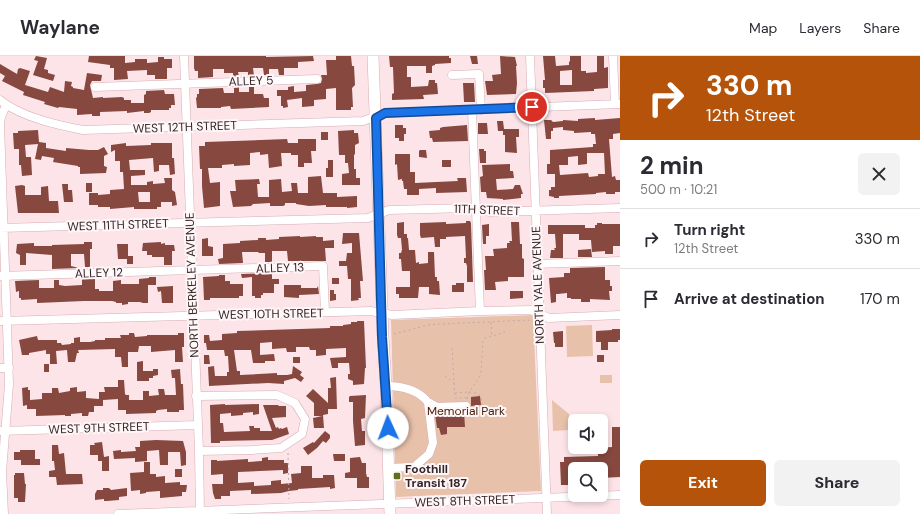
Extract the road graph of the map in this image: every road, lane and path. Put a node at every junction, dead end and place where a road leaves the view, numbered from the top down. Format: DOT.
graph roads {
  1 [pos="184,56"];
  2 [pos="373,56"];
  3 [pos="530,56"];
  4 [pos="613,56"];
  5 [pos="452,75"];
  6 [pos="317,79"];
  7 [pos="185,83"];
  8 [pos="95,87"];
  9 [pos="3,102"];
  10 [pos="617,104"];
  11 [pos="532,107"];
  12 [pos="477,110"];
  13 [pos="376,118"];
  14 [pos="0,124"];
  15 [pos="186,127"];
  16 [pos="1,181"];
  17 [pos="620,208"];
  18 [pos="476,210"];
  19 [pos="535,211"];
  20 [pos="379,214"];
  21 [pos="189,222"];
  22 [pos="2,228"];
  23 [pos="620,261"];
  24 [pos="537,264"];
  25 [pos="192,271"];
  26 [pos="3,276"];
  27 [pos="480,311"];
  28 [pos="325,312"];
  29 [pos="382,313"];
  30 [pos="540,314"];
  31 [pos="620,315"];
  32 [pos="193,316"];
  33 [pos="531,320"];
  34 [pos="4,321"];
  35 [pos="491,322"];
  36 [pos="505,332"];
  37 [pos="394,334"];
  38 [pos="492,337"];
  39 [pos="452,348"];
  40 [pos="0,368"];
  41 [pos="9,368"];
  42 [pos="445,376"];
  43 [pos="454,384"];
  44 [pos="386,386"];
  45 [pos="468,392"];
  46 [pos="455,393"];
  47 [pos="196,396"];
  48 [pos="428,402"];
  49 [pos="466,402"];
  50 [pos="197,425"];
  51 [pos="2,432"];
  52 [pos="287,444"];
  53 [pos="199,451"];
  54 [pos="389,468"];
  55 [pos="1,472"];
  56 [pos="620,495"];
  57 [pos="547,498"];
  58 [pos="290,508"];
  59 [pos="390,509"];
  60 [pos="200,512"];
  61 [pos="4,514"];
  62 [pos="118,514"];
  63 [pos="547,514"];
  1 -- 7 [label="street, NORTH BERKELEY AVENUE"];
  2 -- 13 [label="main road"];
  3 -- 11 [label="street, NORTH YALE AVENUE"];
  4 -- 10 [label="street"];
  5 -- 12 [label="street"];
  6 -- 7 [label="street, ALLEY 5"];
  7 -- 8 [label="street, ALLEY 5"];
  7 -- 15 [label="street, NORTH BERKELEY AVENUE"];
  9 -- 14 [label="street"];
  9 -- 15 [label="street, WEST 12TH STREET"];
  10 -- 11 [label="street, WEST 12TH STREET"];
  11 -- 12 [label="street, WEST 12TH STREET"];
  11 -- 19 [label="street, NORTH YALE AVENUE"];
  12 -- 13 [label="street, WEST 12TH STREET"];
  12 -- 18 [label="street"];
  13 -- 15 [label="street, WEST 12TH STREET"];
  13 -- 20 [label="main road"];
  14 -- 16 [label="street"];
  15 -- 21 [label="street, NORTH BERKELEY AVENUE"];
  16 -- 22 [label="street"];
  17 -- 19 [label="street, 11TH STREET"];
  18 -- 19 [label="street, 11TH STREET"];
  18 -- 20 [label="street, 11TH STREET"];
  18 -- 27 [label="street"];
  19 -- 24 [label="street, NORTH YALE AVENUE"];
  20 -- 21 [label="street, WEST 11TH STREET"];
  20 -- 29 [label="main road"];
  21 -- 22 [label="street, WEST 11TH STREET"];
  21 -- 25 [label="street, NORTH BERKELEY AVENUE"];
  22 -- 26 [label="street"];
  23 -- 24 [label="street"];
  24 -- 30 [label="street, NORTH YALE AVENUE"];
  25 -- 26 [label="street, ALLEY 12"];
  25 -- 28 [label="street, ALLEY 13"];
  25 -- 32 [label="street, NORTH BERKELEY AVENUE"];
  26 -- 34 [label="street"];
  27 -- 29 [label="street, WEST 10TH STREET"];
  27 -- 30 [label="street, WEST 10TH STREET"];
  28 -- 29 [label="street, WEST 10TH STREET"];
  28 -- 32 [label="street, WEST 10TH STREET"];
  29 -- 44 [label="main road"];
  30 -- 31 [label="street, WEST 10TH STREET"];
  30 -- 57 [label="street, NORTH YALE AVENUE"];
  32 -- 34 [label="street, WEST 10TH STREET"];
  32 -- 47 [label="street, NORTH BERKELEY AVENUE"];
  33 -- 35 [label="path"];
  34 -- 41 [label="street"];
  35 -- 37 [label="path"];
  35 -- 38 [label="path"];
  36 -- 38 [label="path"];
  38 -- 45 [label="path"];
  39 -- 43 [label="path"];
  40 -- 41 [label="street"];
  41 -- 51 [label="street"];
  42 -- 43 [label="path"];
  43 -- 46 [label="path"];
  44 -- 48 [label="street"];
  44 -- 54 [label="main road"];
  45 -- 46 [label="path"];
  45 -- 49 [label="path"];
  45 -- 49 [label="path"];
  46 -- 49 [label="path"];
  47 -- 50 [label="street, NORTH BERKELEY AVENUE"];
  47 -- 52 [label="street"];
  48 -- 49 [label="street"];
  48 -- 54 [label="street"];
  50 -- 51 [label="street, WEST 9TH STREET"];
  50 -- 53 [label="street, NORTH BERKELEY AVENUE"];
  51 -- 55 [label="street"];
  52 -- 53 [label="street"];
  52 -- 58 [label="path"];
  53 -- 60 [label="street, NORTH BERKELEY AVENUE"];
  54 -- 59 [label="main road"];
  55 -- 61 [label="street"];
  56 -- 57 [label="street, WEST 8TH STREET"];
  57 -- 59 [label="street, WEST 8TH STREET"];
  57 -- 63 [label="street, NORTH YALE AVENUE"];
  58 -- 59 [label="street, WEST 8TH STREET"];
  58 -- 60 [label="street, WEST 8TH STREET"];
  60 -- 62 [label="street, WEST 8TH STREET"];
}
